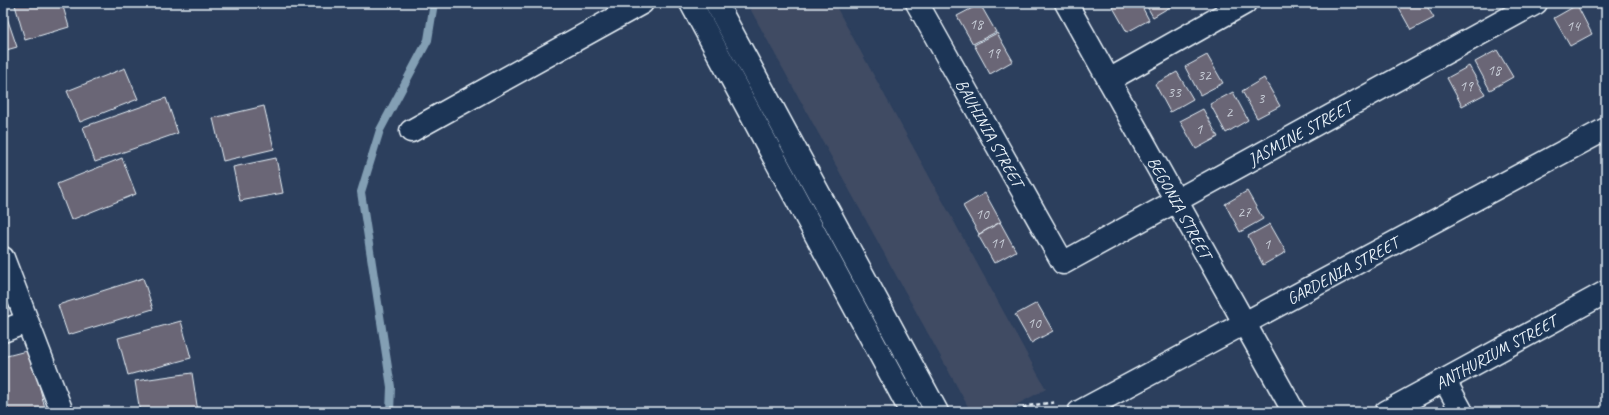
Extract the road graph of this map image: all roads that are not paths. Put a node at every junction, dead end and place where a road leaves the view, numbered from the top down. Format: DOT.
graph roads {
  1 [pos="642,3"];
  2 [pos="691,3"];
  3 [pos="716,3"];
  4 [pos="918,3"];
  5 [pos="1066,3"];
  6 [pos="1245,3"];
  7 [pos="1536,3"];
  8 [pos="1109,80"];
  9 [pos="1606,129"];
  10 [pos="411,131"];
  11 [pos="1176,200"];
  12 [pos="3,258"];
  13 [pos="1063,263"];
  14 [pos="1606,292"];
  15 [pos="26,322"];
  16 [pos="1245,324"];
  17 [pos="3,331"];
  18 [pos="1445,381"];
  19 [pos="62,412"];
  20 [pos="911,412"];
  21 [pos="937,412"];
  22 [pos="1079,412"];
  23 [pos="1294,412"];
  24 [pos="1386,412"];
  25 [pos="1462,412"];
  1 -- 10 [label="street"];
  2 -- 20 [label="street"];
  3 -- 21 [label="street"];
  4 -- 13 [label="street, BAUHINIA STREET"];
  5 -- 8 [label="street, BEGONIA STREET"];
  6 -- 8 [label="street"];
  7 -- 11 [label="street, JASMINE STREET"];
  8 -- 11 [label="street, BEGONIA STREET"];
  9 -- 16 [label="street, GARDENIA STREET"];
  11 -- 13 [label="street, JASMINE STREET"];
  11 -- 16 [label="street, BEGONIA STREET"];
  12 -- 15 [label="street"];
  14 -- 18 [label="street, ANTHURIUM STREET"];
  15 -- 17 [label="street"];
  15 -- 19 [label="street"];
  16 -- 22 [label="street, GARDENIA STREET"];
  16 -- 23 [label="street, BEGONIA STREET"];
  18 -- 24 [label="street, ANTHURIUM STREET"];
  18 -- 25 [label="street"];
}
